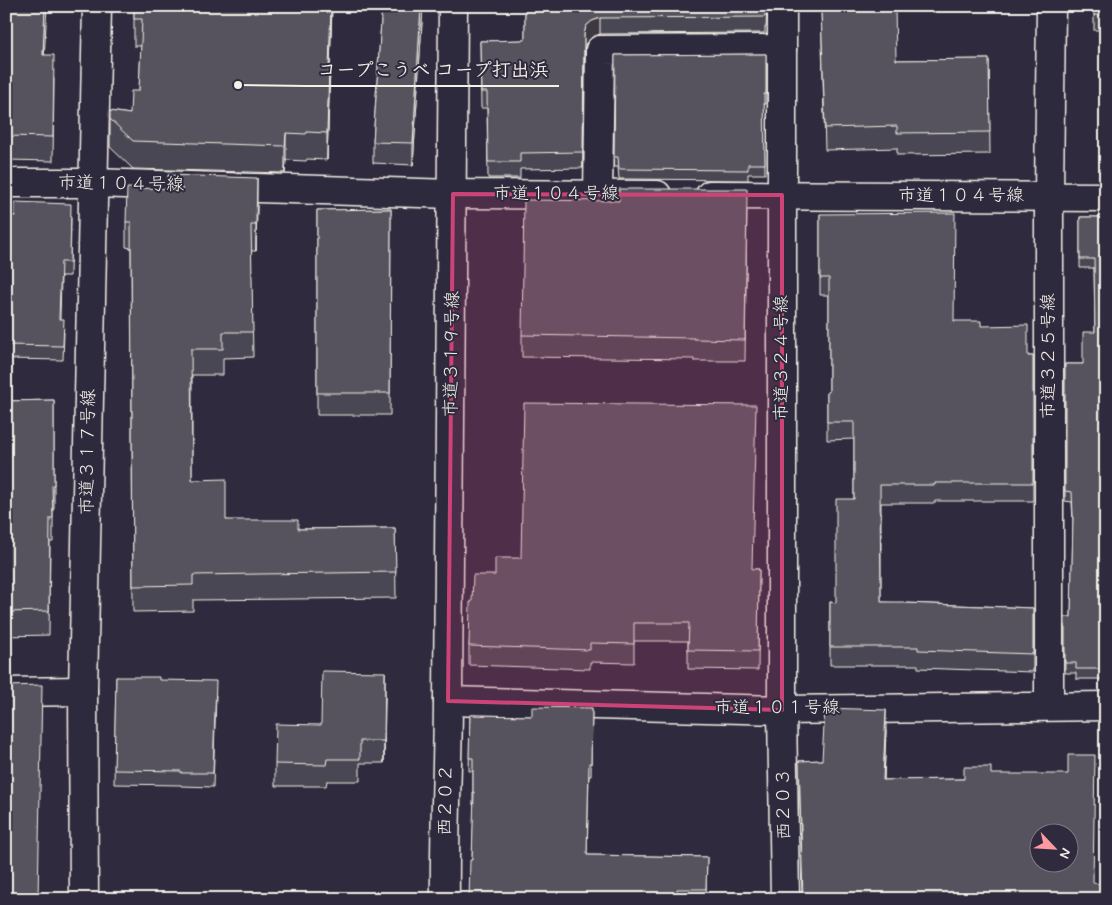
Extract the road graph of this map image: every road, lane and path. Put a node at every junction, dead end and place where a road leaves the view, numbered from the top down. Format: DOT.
graph roads {
  1 [pos="97,6"];
  2 [pos="453,6"];
  3 [pos="782,6"];
  4 [pos="1051,6"];
  5 [pos="782,49"];
  6 [pos="6,182"];
  7 [pos="92,183"];
  8 [pos="453,194"];
  9 [pos="598,195"];
  10 [pos="782,195"];
  11 [pos="1050,196"];
  12 [pos="1106,197"];
  13 [pos="83,691"];
  14 [pos="6,692"];
  15 [pos="448,701"];
  16 [pos="1049,706"];
  17 [pos="1106,706"];
  18 [pos="782,710"];
  19 [pos="84,899"];
  20 [pos="445,899"];
  21 [pos="786,899"];
  1 -- 7 [label="street, 市道３１７号線"];
  2 -- 8 [label="street, 市道３１９号線"];
  3 -- 5 [label="street, 市道３２４号線"];
  4 -- 11 [label="street, 市道３２５号線"];
  5 -- 9 [label="street"];
  5 -- 10 [label="street, 市道３２４号線"];
  6 -- 7 [label="street, 市道１０４号線"];
  7 -- 8 [label="street, 市道１０４号線"];
  7 -- 13 [label="street, 市道３１７号線"];
  8 -- 9 [label="street, 市道１０４号線"];
  8 -- 15 [label="street, 市道３１９号線"];
  9 -- 10 [label="street, 市道１０４号線"];
  10 -- 11 [label="street, 市道１０４号線"];
  10 -- 18 [label="street, 市道３２４号線"];
  11 -- 12 [label="street, 市道１０４号線"];
  11 -- 16 [label="street, 市道３２５号線"];
  13 -- 14 [label="street"];
  13 -- 19 [label="street, 市道３１７号線"];
  15 -- 18 [label="street, 市道１０１号線"];
  15 -- 20 [label="street, 西２０２"];
  16 -- 17 [label="street, 市道１０１号線"];
  16 -- 18 [label="street, 市道１０１号線"];
  18 -- 21 [label="street, 西２０３"];
}
